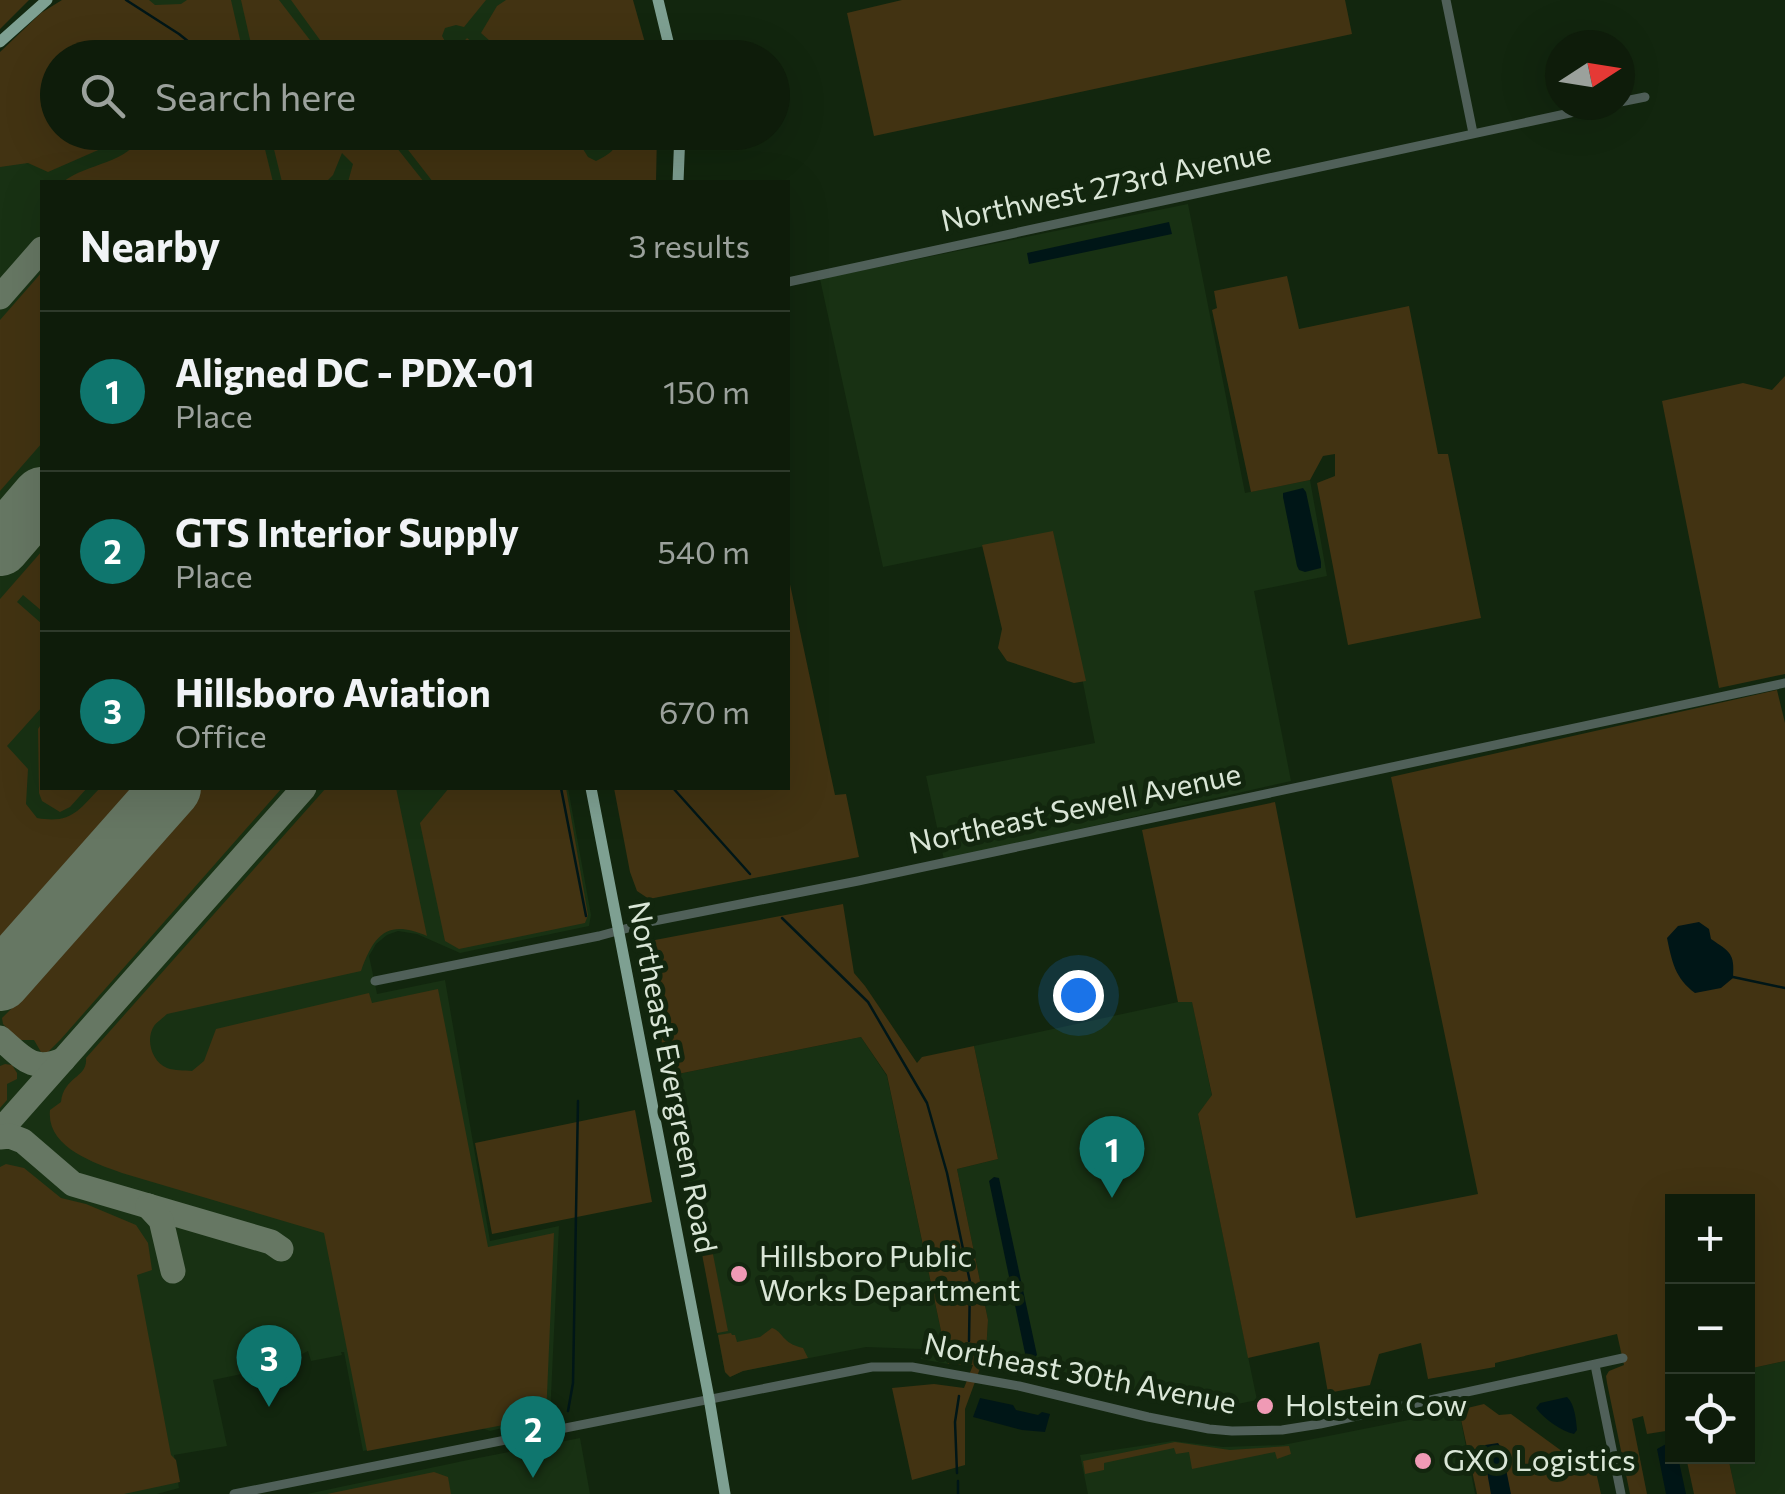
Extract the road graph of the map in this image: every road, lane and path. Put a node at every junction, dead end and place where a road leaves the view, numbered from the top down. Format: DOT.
graph roads {
  1 [pos="47,0"];
  2 [pos="658,0"];
  3 [pos="1446,0"];
  4 [pos="668,40"];
  5 [pos="0,42"];
  6 [pos="1645,97"];
  7 [pos="1635,99"];
  8 [pos="1545,119"];
  9 [pos="1474,134"];
  10 [pos="679,150"];
  11 [pos="678,180"];
  12 [pos="790,282"];
  13 [pos="1785,683"];
  14 [pos="591,790"];
  15 [pos="618,930"];
  16 [pos="375,981"];
  17 [pos="1623,1358"];
  18 [pos="1595,1365"];
  19 [pos="709,1398"];
  20 [pos="234,1494"];
  21 [pos="725,1494"];
  22 [pos="1621,1494"];
  1 -- 5 [label="main road"];
  2 -- 4 [label="main road"];
  3 -- 9 [label="street"];
  6 -- 7 [label="street"];
  8 -- 9 [label="street, Northwest 273rd Avenue"];
  9 -- 12 [label="street, Northwest 273rd Avenue"];
  10 -- 11 [label="main road"];
  13 -- 15 [label="street, Northeast Sewell Avenue"];
  14 -- 15 [label="main road, Northeast Evergreen Road"];
  15 -- 16 [label="street, Northeast Sewell Avenue"];
  15 -- 19 [label="main road, Northeast Evergreen Road"];
  17 -- 18 [label="street, Northeast 30th Avenue"];
  18 -- 19 [label="street, Northeast 30th Avenue"];
  18 -- 22 [label="street"];
  19 -- 20 [label="street, Northeast 30th Avenue"];
  19 -- 21 [label="main road, Northeast Evergreen Road"];
}
